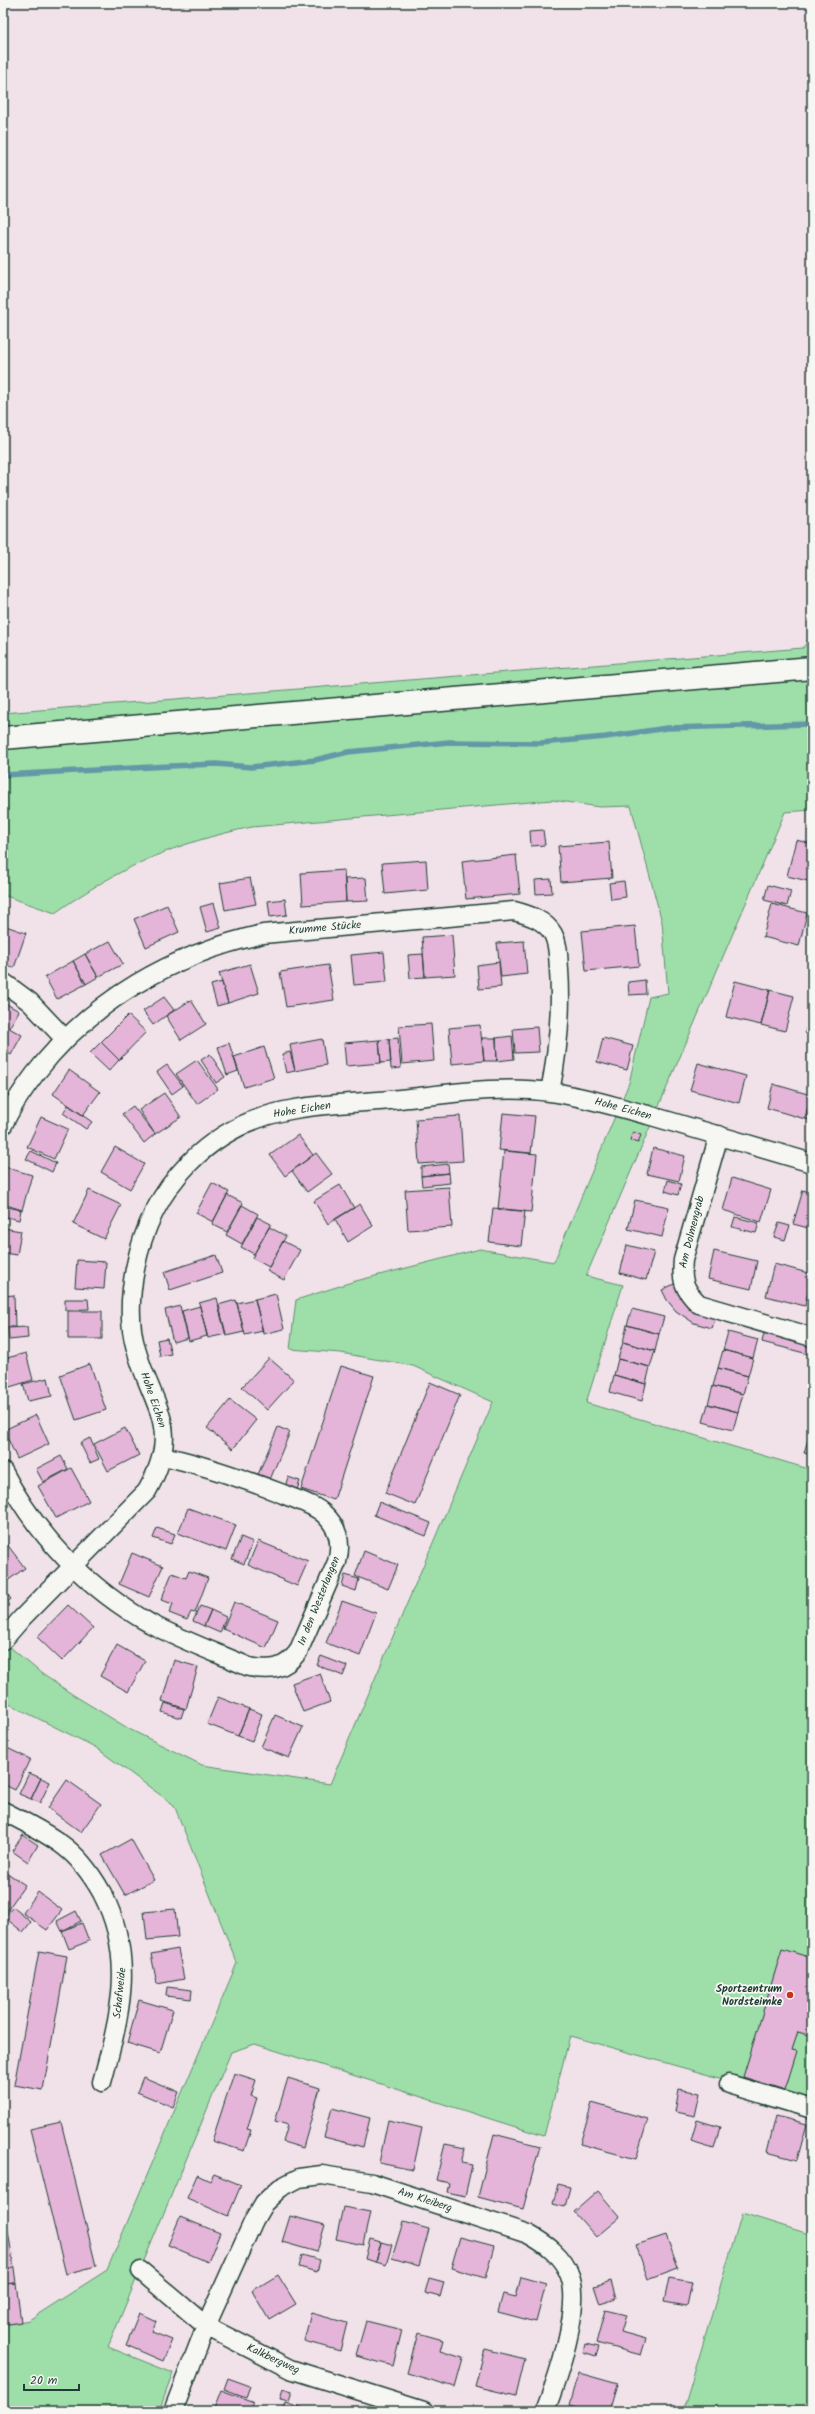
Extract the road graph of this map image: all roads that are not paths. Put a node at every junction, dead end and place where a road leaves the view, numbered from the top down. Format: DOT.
graph roads {
  1 [pos="812,668"];
  2 [pos="3,738"];
  3 [pos="3,982"];
  4 [pos="65,1038"];
  5 [pos="550,1092"];
  6 [pos="3,1125"];
  7 [pos="719,1135"];
  8 [pos="812,1163"];
  9 [pos="812,1336"];
  10 [pos="163,1456"];
  11 [pos="3,1471"];
  12 [pos="74,1566"];
  13 [pos="3,1640"];
  14 [pos="3,1811"];
  15 [pos="102,2082"];
  16 [pos="729,2084"];
  17 [pos="812,2109"];
  18 [pos="140,2270"];
  19 [pos="206,2326"];
  20 [pos="173,2411"];
  21 [pos="424,2411"];
  22 [pos="545,2411"];
  1 -- 2 [label="street"];
  3 -- 4 [label="street"];
  4 -- 5 [label="street, Krumme Stücke"];
  4 -- 6 [label="street, Krumme Stücke"];
  5 -- 7 [label="street, Hohe Eichen"];
  5 -- 10 [label="street, Hohe Eichen"];
  7 -- 8 [label="street, Hohe Eichen"];
  7 -- 9 [label="street, Am Dolmengrab"];
  10 -- 12 [label="street, Hohe Eichen"];
  10 -- 12 [label="street, In den Westerlangen"];
  11 -- 12 [label="street"];
  12 -- 13 [label="street, Hohe Eichen"];
  14 -- 15 [label="street, Schafweide"];
  16 -- 17 [label="street"];
  18 -- 19 [label="street, Kalkbergweg"];
  19 -- 20 [label="street, Am Kleiberg"];
  19 -- 21 [label="street, Kalkbergweg"];
  19 -- 22 [label="street, Am Kleiberg"];
}
